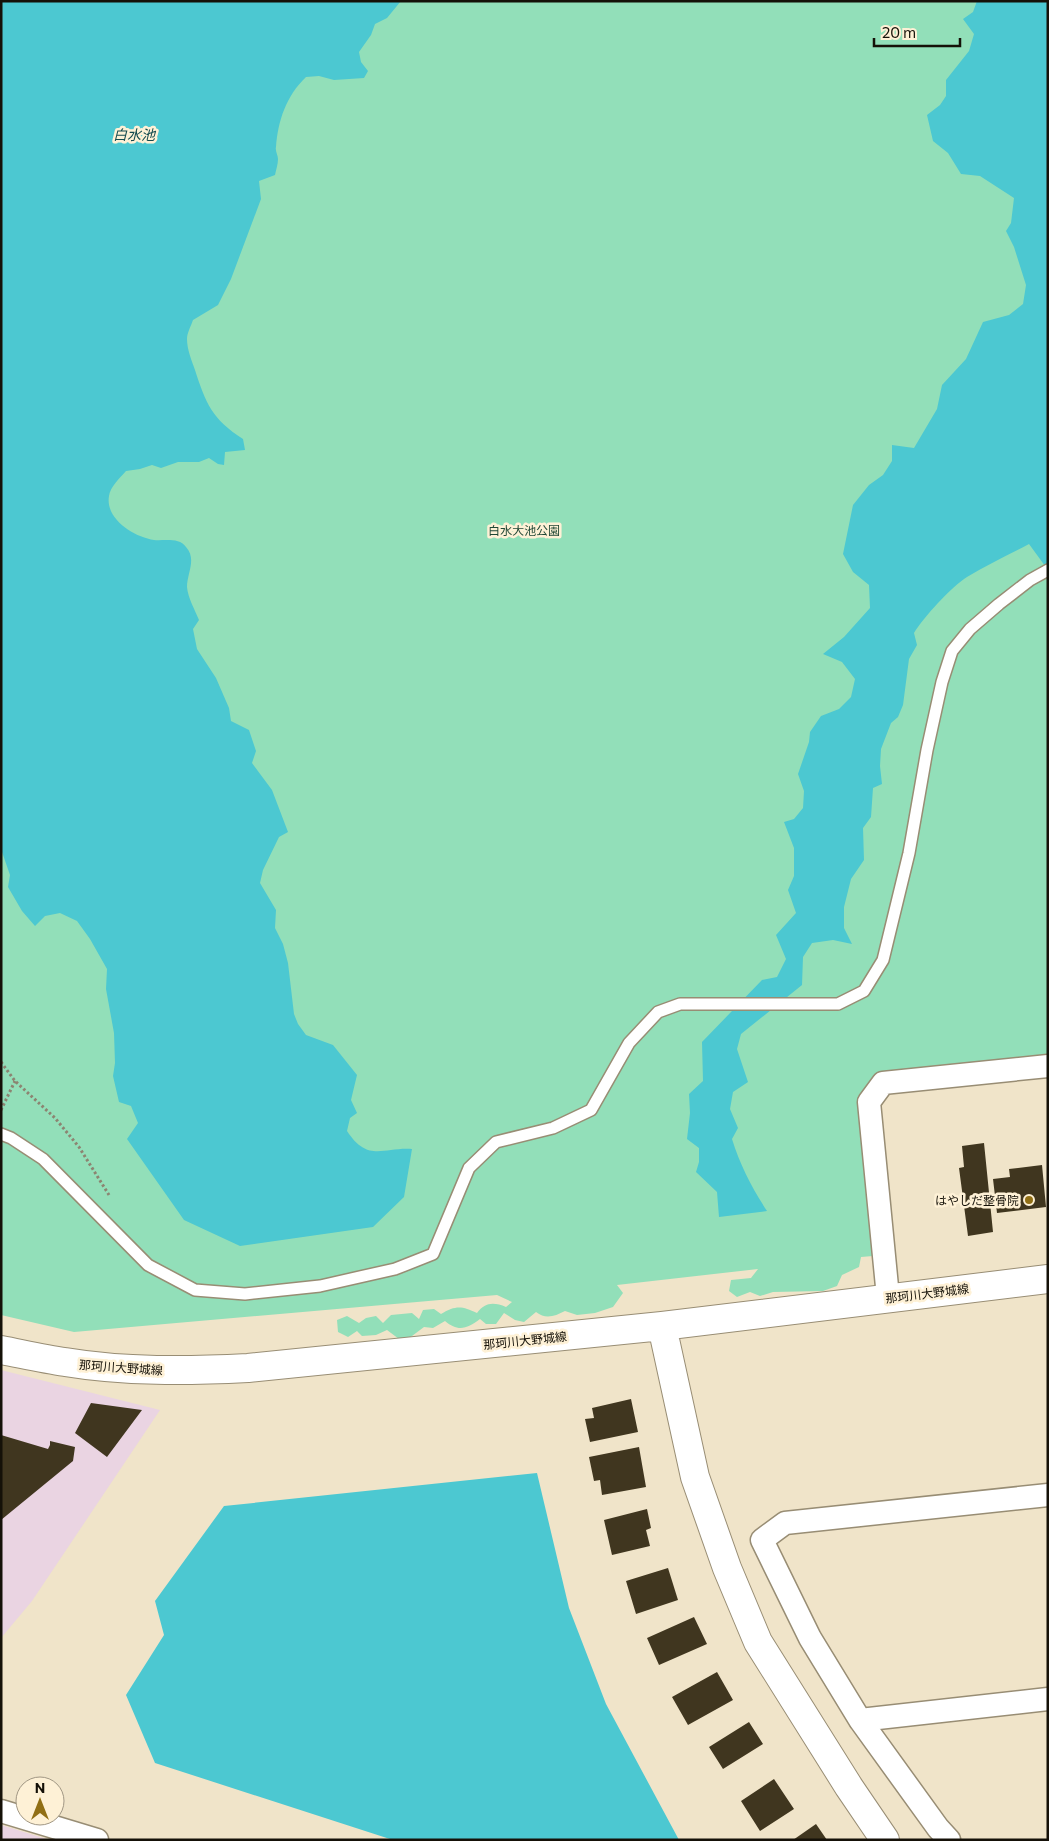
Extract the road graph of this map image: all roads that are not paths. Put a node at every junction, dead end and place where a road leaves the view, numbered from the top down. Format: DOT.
graph roads {
  1 [pos="1048,570"];
  2 [pos="1048,1066"];
  3 [pos="1,1134"];
  4 [pos="1048,1279"];
  5 [pos="888,1297"];
  6 [pos="662,1326"];
  7 [pos="1,1350"];
  8 [pos="1048,1495"];
  9 [pos="1048,1699"];
  10 [pos="860,1720"];
  11 [pos="1,1811"];
  12 [pos="97,1840"];
  13 [pos="884,1840"];
  14 [pos="949,1840"];
  1 -- 3 [label="lane"];
  2 -- 5 [label="street"];
  4 -- 5 [label="main road, 那珂川大野城線"];
  5 -- 6 [label="main road, 那珂川大野城線"];
  6 -- 7 [label="main road, 那珂川大野城線"];
  6 -- 13 [label="main road"];
  8 -- 10 [label="street"];
  9 -- 10 [label="street"];
  10 -- 14 [label="street"];
  11 -- 12 [label="street"];
}
